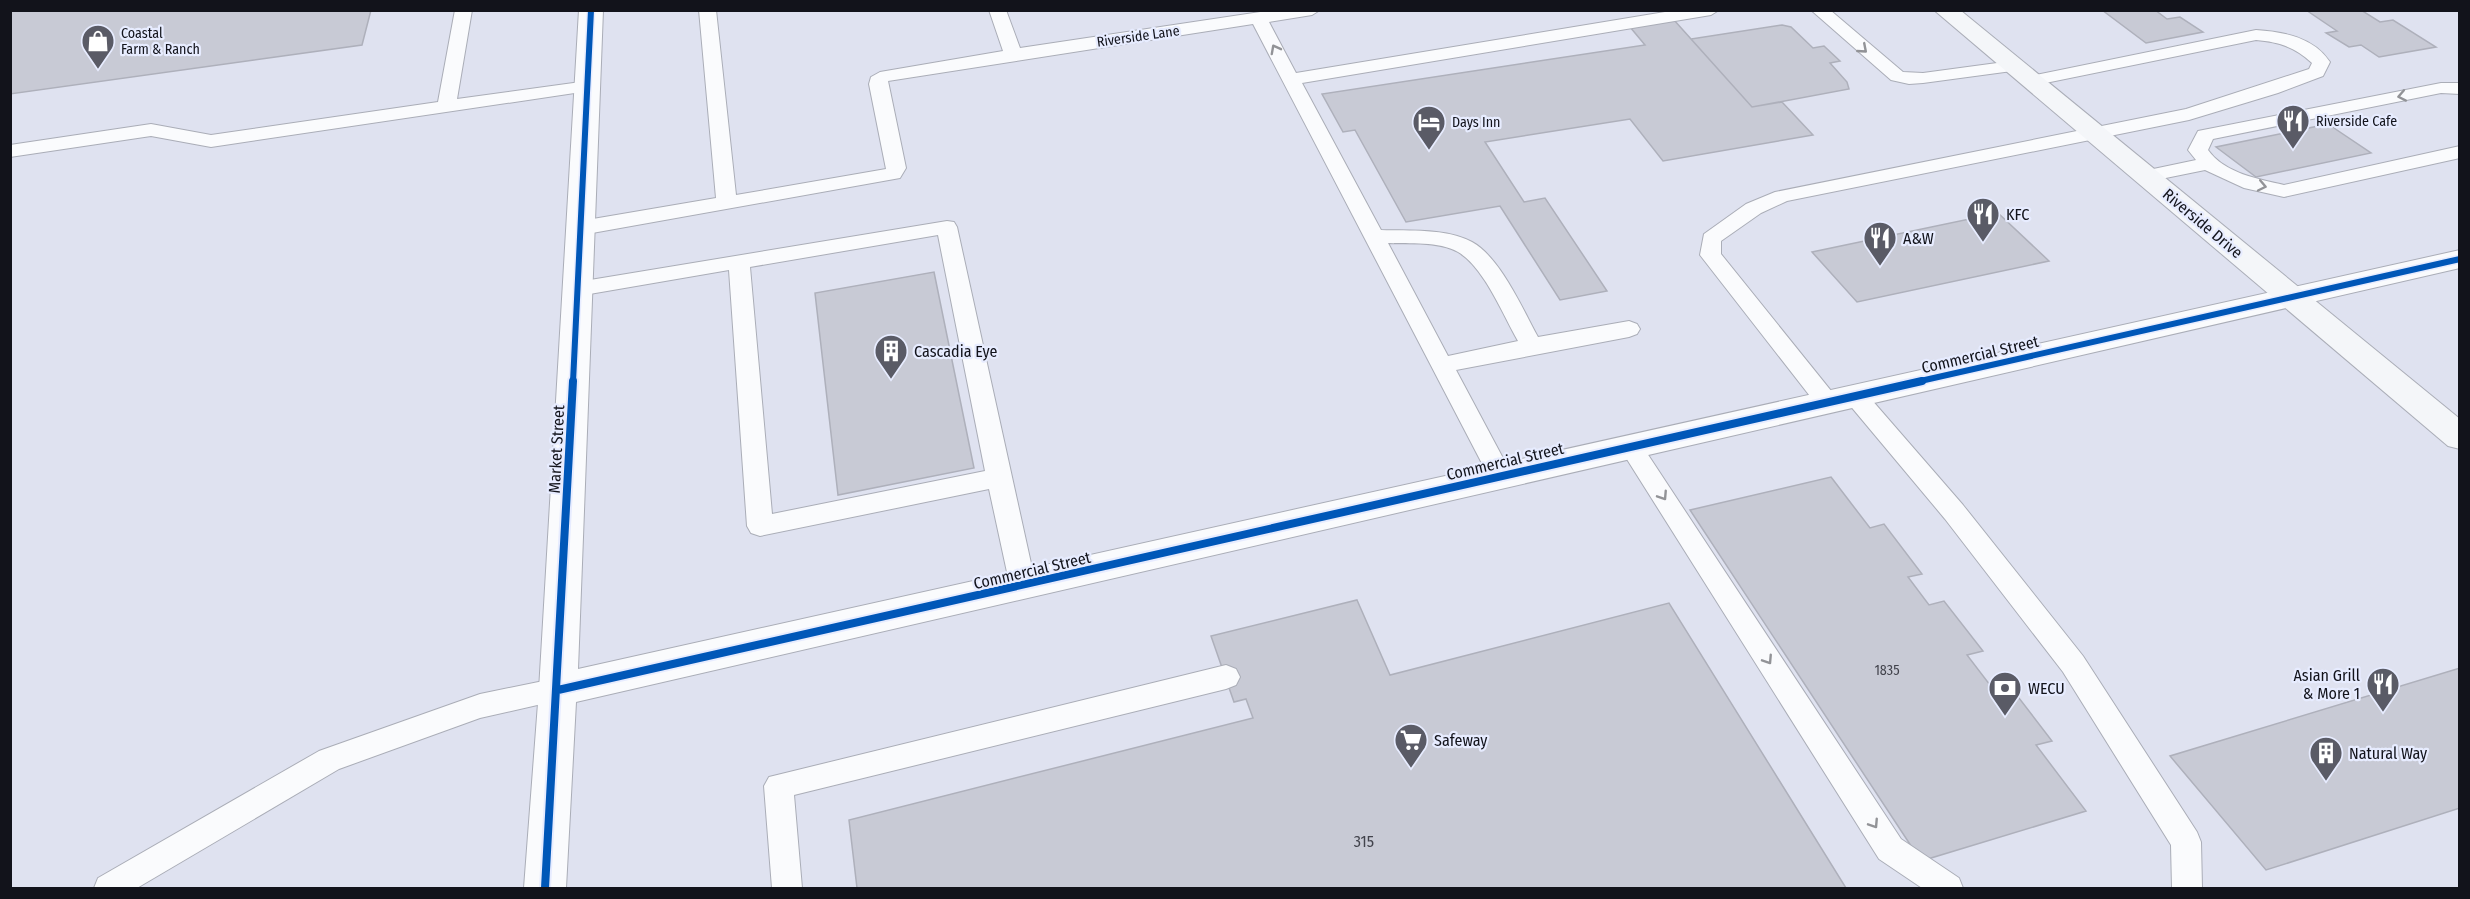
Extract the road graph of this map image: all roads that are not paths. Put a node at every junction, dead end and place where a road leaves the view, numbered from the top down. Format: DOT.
graph roads {
  1 [pos="464,10"];
  2 [pos="591,10"];
  3 [pos="707,10"];
  4 [pos="997,10"];
  5 [pos="1312,10"];
  6 [pos="1711,10"];
  7 [pos="1819,10"];
  8 [pos="1945,10"];
  9 [pos="1258,19"];
  10 [pos="1014,55"];
  11 [pos="2021,74"];
  12 [pos="1290,79"];
  13 [pos="588,86"];
  14 [pos="2460,89"];
  15 [pos="447,106"];
  16 [pos="2095,134"];
  17 [pos="10,151"];
  18 [pos="2460,153"];
  19 [pos="2208,164"];
  20 [pos="2146,176"];
  21 [pos="727,203"];
  22 [pos="581,228"];
  23 [pos="1372,236"];
  24 [pos="2460,259"];
  25 [pos="739,262"];
  26 [pos="578,289"];
  27 [pos="2291,297"];
  28 [pos="1629,329"];
  29 [pos="1532,346"];
  30 [pos="1441,365"];
  31 [pos="1842,400"];
  32 [pos="2460,437"];
  33 [pos="1631,447"];
  34 [pos="1500,475"];
  35 [pos="999,478"];
  36 [pos="1023,586"];
  37 [pos="1226,677"];
  38 [pos="558,690"];
  39 [pos="109,888"];
  40 [pos="544,888"];
  41 [pos="787,888"];
  42 [pos="1948,888"];
  43 [pos="2187,888"];
  1 -- 15 [label="lane"];
  2 -- 13 [label="street, Market Street"];
  3 -- 21 [label="lane"];
  4 -- 10 [label="lane"];
  5 -- 9 [label="lane, Riverside Lane"];
  6 -- 12 [label="lane"];
  7 -- 11 [label="lane, one-way"];
  8 -- 11 [label="main road, Riverside Drive"];
  9 -- 10 [label="lane, Riverside Lane"];
  12 -- 9 [label="lane, one-way"];
  10 -- 21 [label="lane, Riverside Lane"];
  11 -- 16 [label="main road, Riverside Drive"];
  11 -- 16 [label="lane"];
  12 -- 23 [label="lane"];
  13 -- 15 [label="lane"];
  13 -- 22 [label="street, Market Street"];
  14 -- 19 [label="lane, one-way"];
  15 -- 17 [label="lane"];
  16 -- 20 [label="main road, Riverside Drive"];
  16 -- 31 [label="lane"];
  19 -- 18 [label="lane, one-way"];
  19 -- 20 [label="lane"];
  20 -- 27 [label="main road, Riverside Drive"];
  21 -- 22 [label="lane"];
  22 -- 26 [label="street, Market Street"];
  23 -- 29 [label="lane"];
  23 -- 30 [label="lane"];
  24 -- 27 [label="street, Commercial Street"];
  25 -- 26 [label="lane"];
  25 -- 35 [label="lane"];
  25 -- 35 [label="lane"];
  26 -- 38 [label="street, Market Street"];
  27 -- 31 [label="street, Commercial Street"];
  27 -- 32 [label="main road, Riverside Drive"];
  28 -- 29 [label="lane"];
  29 -- 30 [label="lane"];
  30 -- 34 [label="lane"];
  31 -- 33 [label="street, Commercial Street"];
  31 -- 43 [label="lane"];
  33 -- 34 [label="street, Commercial Street"];
  33 -- 42 [label="lane, one-way"];
  34 -- 36 [label="street, Commercial Street"];
  35 -- 36 [label="lane"];
  36 -- 38 [label="street, Commercial Street"];
  37 -- 41 [label="lane"];
  38 -- 39 [label="lane"];
  38 -- 40 [label="street, Market Street"];
}
